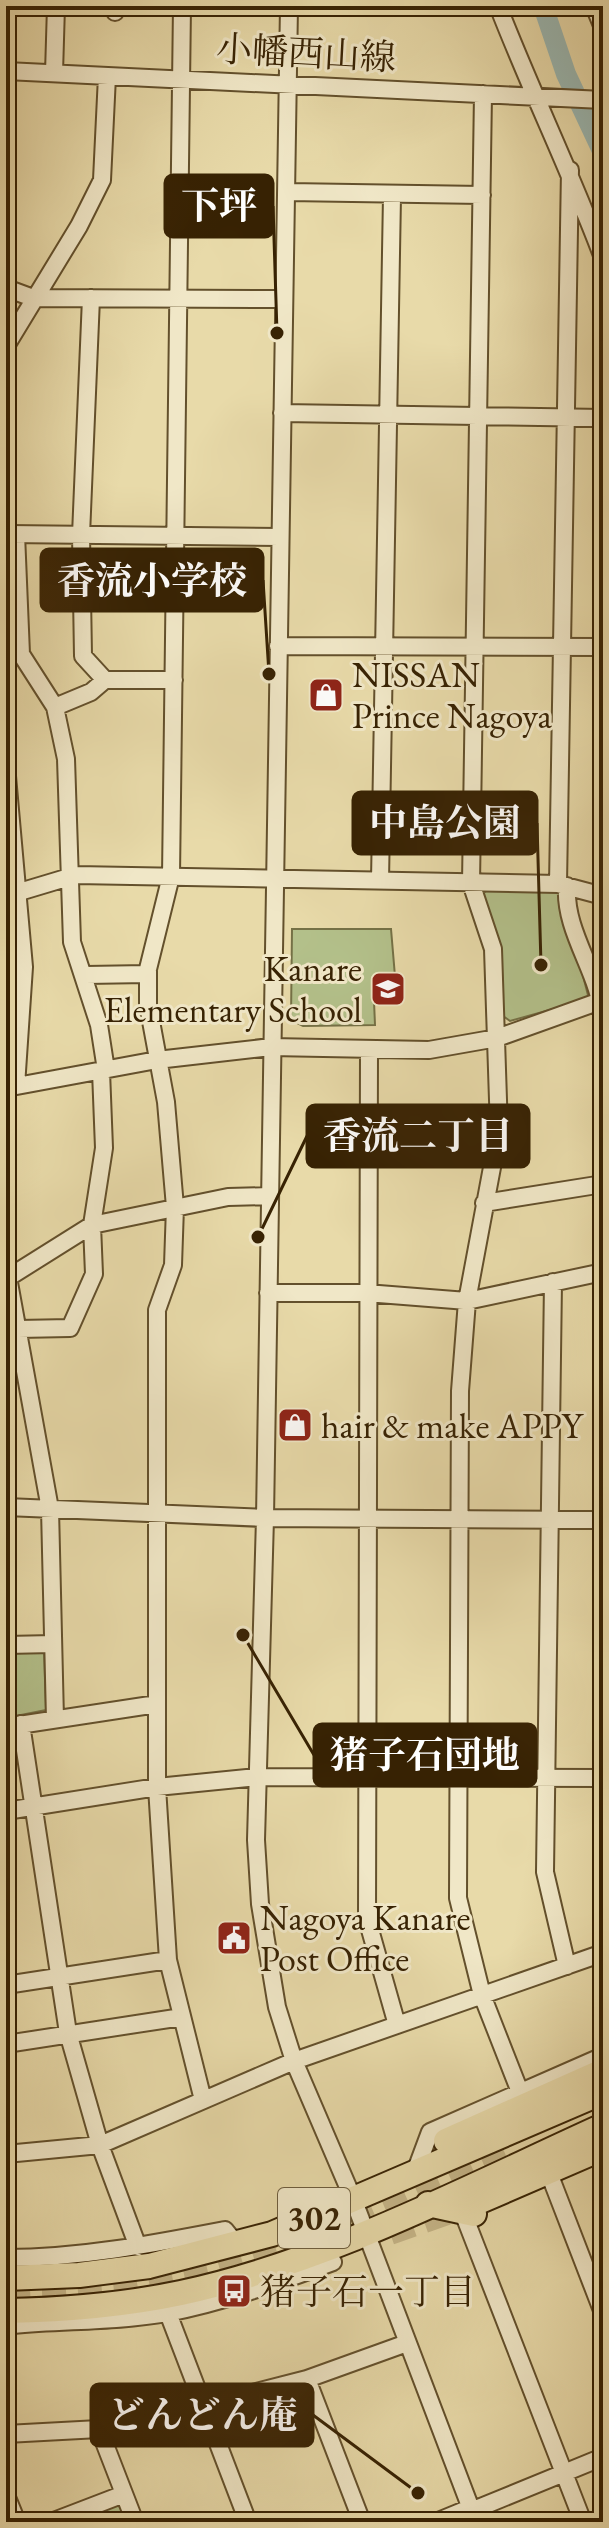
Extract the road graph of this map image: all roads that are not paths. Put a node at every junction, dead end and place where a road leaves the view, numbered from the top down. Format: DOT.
graph roads {
  1 [pos="56,6"];
  2 [pos="182,6"];
  3 [pos="289,6"];
  4 [pos="498,6"];
  5 [pos="594,6"];
  6 [pos="603,28"];
  7 [pos="6,71"];
  8 [pos="54,73"];
  9 [pos="107,76"];
  10 [pos="183,79"];
  11 [pos="288,85"];
  12 [pos="483,94"];
  13 [pos="538,97"];
  14 [pos="603,100"];
  15 [pos="570,170"];
  16 [pos="288,192"];
  17 [pos="482,195"];
  18 [pos="392,196"];
  19 [pos="603,258"];
  20 [pos="6,288"];
  21 [pos="33,298"];
  22 [pos="91,298"];
  23 [pos="180,299"];
  24 [pos="284,299"];
  25 [pos="6,346"];
  26 [pos="282,413"];
  27 [pos="388,416"];
  28 [pos="479,416"];
  29 [pos="566,418"];
  30 [pos="603,418"];
  31 [pos="11,534"];
  32 [pos="81,535"];
  33 [pos="176,536"];
  34 [pos="280,537"];
  35 [pos="475,645"];
  36 [pos="278,646"];
  37 [pos="562,647"];
  38 [pos="603,647"];
  39 [pos="385,648"];
  40 [pos="105,680"];
  41 [pos="174,680"];
  42 [pos="55,707"];
  43 [pos="6,765"];
  44 [pos="7,799"];
  45 [pos="171,876"];
  46 [pos="69,877"];
  47 [pos="274,880"];
  48 [pos="380,881"];
  49 [pos="471,883"];
  50 [pos="562,885"];
  51 [pos="10,895"];
  52 [pos="603,896"];
  53 [pos="147,974"];
  54 [pos="86,975"];
  55 [pos="602,1000"];
  56 [pos="603,1019"];
  57 [pos="497,1038"];
  58 [pos="271,1047"];
  59 [pos="369,1050"];
  60 [pos="157,1060"];
  61 [pos="104,1071"];
  62 [pos="11,1087"];
  63 [pos="603,1184"];
  64 [pos="270,1196"];
  65 [pos="484,1203"];
  66 [pos="175,1207"];
  67 [pos="92,1225"];
  68 [pos="603,1272"];
  69 [pos="7,1274"];
  70 [pos="553,1282"];
  71 [pos="268,1293"];
  72 [pos="366,1293"];
  73 [pos="467,1301"];
  74 [pos="18,1329"];
  75 [pos="6,1507"];
  76 [pos="50,1509"];
  77 [pos="157,1513"];
  78 [pos="265,1518"];
  79 [pos="367,1519"];
  80 [pos="459,1519"];
  81 [pos="550,1520"];
  82 [pos="603,1520"];
  83 [pos="53,1644"];
  84 [pos="6,1645"];
  85 [pos="157,1704"];
  86 [pos="55,1719"];
  87 [pos="14,1726"];
  88 [pos="257,1777"];
  89 [pos="367,1777"];
  90 [pos="458,1778"];
  91 [pos="547,1778"];
  92 [pos="603,1778"];
  93 [pos="157,1787"];
  94 [pos="33,1807"];
  95 [pos="6,1811"];
  96 [pos="603,1953"];
  97 [pos="168,1960"];
  98 [pos="567,1966"];
  99 [pos="58,1977"];
  100 [pos="6,1985"];
  101 [pos="482,1995"];
  102 [pos="182,2017"];
  103 [pos="397,2025"];
  104 [pos="68,2033"];
  105 [pos="6,2044"];
  106 [pos="603,2056"];
  107 [pos="294,2061"];
  108 [pos="603,2071"];
  109 [pos="520,2092"];
  110 [pos="603,2092"];
  111 [pos="203,2100"];
  112 [pos="603,2126"];
  113 [pos="446,2141"];
  114 [pos="100,2145"];
  115 [pos="603,2148"];
  116 [pos="6,2154"];
  117 [pos="603,2158"];
  118 [pos="414,2175"];
  119 [pos="552,2181"];
  120 [pos="354,2201"];
  121 [pos="428,2204"];
  122 [pos="476,2208"];
  123 [pos="366,2233"];
  124 [pos="237,2245"];
  125 [pos="138,2247"];
  126 [pos="6,2258"];
  127 [pos="333,2262"];
  128 [pos="38,2268"];
  129 [pos="292,2269"];
  130 [pos="6,2278"];
  131 [pos="168,2313"];
  132 [pos="603,2313"];
  133 [pos="66,2316"];
  134 [pos="9,2318"];
  135 [pos="407,2343"];
  136 [pos="307,2379"];
  137 [pos="202,2406"];
  138 [pos="99,2429"];
  139 [pos="6,2434"];
  140 [pos="603,2457"];
  141 [pos="563,2473"];
  142 [pos="124,2494"];
  143 [pos="6,2495"];
  144 [pos="472,2514"];
  145 [pos="17,2522"];
  146 [pos="51,2522"];
  147 [pos="135,2522"];
  148 [pos="248,2522"];
  149 [pos="362,2522"];
  150 [pos="436,2522"];
  151 [pos="583,2522"];
  1 -- 8 [label="street"];
  2 -- 10 [label="street"];
  3 -- 11 [label="street"];
  4 -- 13 [label="street"];
  5 -- 6 [label="street"];
  7 -- 8 [label="street, 小幡西山線"];
  8 -- 9 [label="street, 小幡西山線"];
  9 -- 10 [label="street, 小幡西山線"];
  9 -- 21 [label="street"];
  10 -- 11 [label="street, 小幡西山線"];
  10 -- 23 [label="street"];
  11 -- 12 [label="street, 小幡西山線"];
  11 -- 16 [label="street"];
  12 -- 13 [label="street, 小幡西山線"];
  12 -- 17 [label="street"];
  13 -- 14 [label="street, 小幡西山線"];
  13 -- 15 [label="street"];
  15 -- 19 [label="street"];
  15 -- 29 [label="street"];
  16 -- 18 [label="street"];
  16 -- 24 [label="street"];
  17 -- 18 [label="street"];
  17 -- 28 [label="street"];
  18 -- 27 [label="street"];
  20 -- 21 [label="street"];
  21 -- 22 [label="street"];
  21 -- 25 [label="street"];
  22 -- 23 [label="street"];
  22 -- 32 [label="street"];
  23 -- 24 [label="street"];
  23 -- 33 [label="street"];
  24 -- 26 [label="street"];
  26 -- 27 [label="street"];
  26 -- 34 [label="street"];
  27 -- 28 [label="street"];
  27 -- 39 [label="street"];
  28 -- 29 [label="street"];
  28 -- 35 [label="street"];
  29 -- 30 [label="street"];
  29 -- 37 [label="street"];
  31 -- 32 [label="street"];
  31 -- 42 [label="street"];
  32 -- 33 [label="street"];
  32 -- 40 [label="street"];
  33 -- 34 [label="street"];
  33 -- 41 [label="street"];
  34 -- 36 [label="street"];
  35 -- 37 [label="street"];
  35 -- 39 [label="street"];
  35 -- 49 [label="street"];
  36 -- 39 [label="street"];
  36 -- 47 [label="street"];
  37 -- 38 [label="street"];
  37 -- 50 [label="street"];
  39 -- 48 [label="street"];
  40 -- 41 [label="street"];
  40 -- 42 [label="street"];
  41 -- 45 [label="street"];
  42 -- 46 [label="street"];
  43 -- 44 [label="street"];
  44 -- 51 [label="street"];
  45 -- 46 [label="street"];
  45 -- 47 [label="street"];
  45 -- 53 [label="street"];
  46 -- 51 [label="street"];
  46 -- 54 [label="street"];
  47 -- 48 [label="street"];
  47 -- 58 [label="street"];
  48 -- 49 [label="street"];
  49 -- 50 [label="street"];
  49 -- 57 [label="street"];
  50 -- 52 [label="street"];
  50 -- 55 [label="street"];
  51 -- 62 [label="street"];
  53 -- 54 [label="street"];
  53 -- 60 [label="street"];
  54 -- 61 [label="street"];
  55 -- 56 [label="street"];
  55 -- 57 [label="street"];
  57 -- 59 [label="street"];
  57 -- 65 [label="street"];
  58 -- 59 [label="street"];
  58 -- 60 [label="street"];
  58 -- 64 [label="street"];
  59 -- 72 [label="street"];
  60 -- 61 [label="street"];
  60 -- 66 [label="street"];
  61 -- 62 [label="street"];
  61 -- 67 [label="street"];
  63 -- 65 [label="street"];
  64 -- 66 [label="street"];
  64 -- 71 [label="street"];
  65 -- 73 [label="street"];
  66 -- 67 [label="street"];
  66 -- 77 [label="street"];
  67 -- 69 [label="street"];
  67 -- 74 [label="street"];
  68 -- 70 [label="street"];
  69 -- 74 [label="street"];
  70 -- 73 [label="street"];
  70 -- 81 [label="street"];
  71 -- 72 [label="street"];
  71 -- 78 [label="street"];
  72 -- 73 [label="street"];
  72 -- 79 [label="street"];
  73 -- 80 [label="street"];
  74 -- 76 [label="street"];
  75 -- 76 [label="street"];
  76 -- 77 [label="street"];
  76 -- 83 [label="street"];
  77 -- 78 [label="street"];
  77 -- 85 [label="street"];
  78 -- 79 [label="street"];
  78 -- 88 [label="street"];
  79 -- 80 [label="street"];
  79 -- 89 [label="street"];
  80 -- 81 [label="street"];
  80 -- 90 [label="street"];
  81 -- 82 [label="street"];
  81 -- 91 [label="street"];
  83 -- 84 [label="street"];
  83 -- 86 [label="street"];
  85 -- 86 [label="street"];
  85 -- 93 [label="street"];
  86 -- 87 [label="street"];
  87 -- 94 [label="street"];
  88 -- 89 [label="street"];
  88 -- 93 [label="street"];
  88 -- 107 [label="street"];
  89 -- 90 [label="street"];
  89 -- 103 [label="street"];
  90 -- 91 [label="street"];
  90 -- 101 [label="street"];
  91 -- 92 [label="street"];
  91 -- 98 [label="street"];
  93 -- 94 [label="street"];
  93 -- 97 [label="street"];
  94 -- 95 [label="street"];
  94 -- 99 [label="street"];
  96 -- 98 [label="street"];
  97 -- 99 [label="street"];
  97 -- 102 [label="street"];
  98 -- 101 [label="street"];
  99 -- 100 [label="street"];
  99 -- 104 [label="street"];
  101 -- 103 [label="street"];
  101 -- 109 [label="street"];
  102 -- 104 [label="street"];
  102 -- 111 [label="street"];
  103 -- 107 [label="street"];
  104 -- 105 [label="street"];
  104 -- 114 [label="street"];
  106 -- 109 [label="street"];
  107 -- 111 [label="street"];
  107 -- 120 [label="street"];
  108 -- 113 [label="highway"];
  109 -- 118 [label="street"];
  110 -- 118 [label="highway, 302"];
  111 -- 114 [label="street"];
  112 -- 121 [label="highway, 302"];
  114 -- 116 [label="street"];
  114 -- 125 [label="street"];
  115 -- 122 [label="highway"];
  117 -- 119 [label="street"];
  118 -- 120 [label="highway, 302"];
  119 -- 122 [label="street"];
  119 -- 132 [label="street"];
  120 -- 123 [label="street"];
  120 -- 124 [label="highway, 302"];
  121 -- 122 [label="highway"];
  121 -- 123 [label="highway, 302"];
  122 -- 141 [label="street"];
  123 -- 129 [label="highway, 302"];
  123 -- 135 [label="street"];
  124 -- 125 [label="street"];
  124 -- 128 [label="highway, 302"];
  125 -- 128 [label="street"];
  126 -- 128 [label="street"];
  127 -- 129 [label="street"];
  128 -- 130 [label="highway, 302"];
  129 -- 131 [label="street"];
  129 -- 133 [label="highway, 302"];
  131 -- 133 [label="street"];
  131 -- 137 [label="street"];
  133 -- 134 [label="highway, 302"];
  135 -- 136 [label="street"];
  135 -- 144 [label="street"];
  136 -- 137 [label="street"];
  136 -- 149 [label="street"];
  137 -- 138 [label="street"];
  137 -- 148 [label="street"];
  138 -- 139 [label="street"];
  138 -- 142 [label="street"];
  140 -- 141 [label="street"];
  141 -- 144 [label="street"];
  141 -- 151 [label="street"];
  142 -- 146 [label="street"];
  142 -- 147 [label="street"];
  143 -- 145 [label="street"];
  144 -- 150 [label="street"];
}
